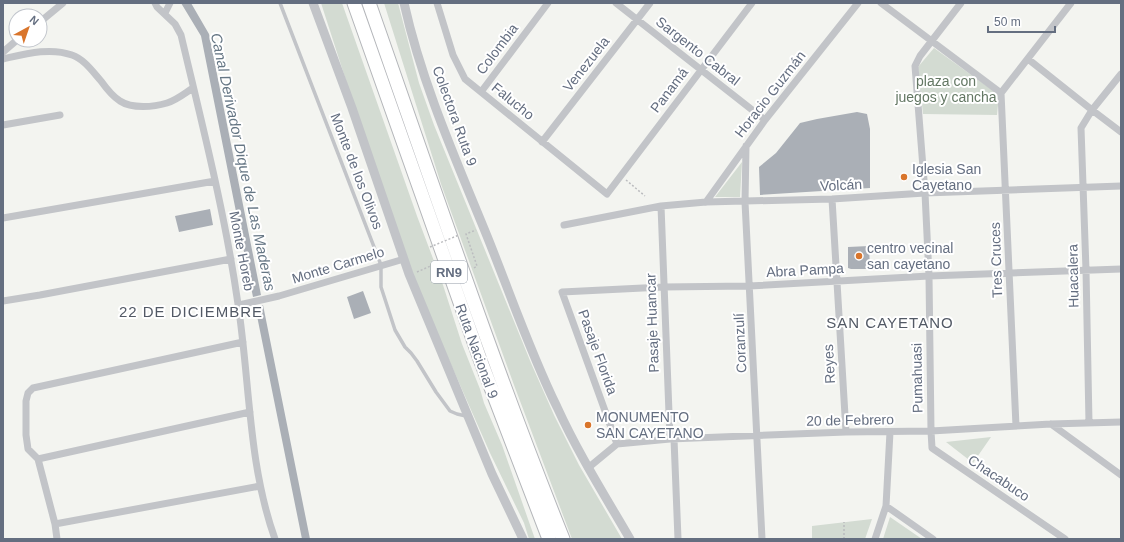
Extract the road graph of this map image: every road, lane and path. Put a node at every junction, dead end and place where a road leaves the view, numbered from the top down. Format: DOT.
graph roads {
  1 [pos="63,3"];
  2 [pos="155,3"];
  3 [pos="170,3"];
  4 [pos="280,3"];
  5 [pos="313,3"];
  6 [pos="347,3"];
  7 [pos="354,3"];
  8 [pos="369,3"];
  9 [pos="372,3"];
  10 [pos="404,3"];
  11 [pos="548,3"];
  12 [pos="616,3"];
  13 [pos="650,3"];
  14 [pos="752,3"];
  15 [pos="858,3"];
  16 [pos="881,3"];
  17 [pos="961,3"];
  18 [pos="1071,3"];
  19 [pos="440,5"];
  20 [pos="165,13"];
  21 [pos="48,15"];
  22 [pos="637,20"];
  23 [pos="375,22"];
  24 [pos="366,39"];
  25 [pos="931,41"];
  26 [pos="3,59"];
  27 [pos="1028,59"];
  28 [pos="701,70"];
  29 [pos="1121,74"];
  30 [pos="193,88"];
  31 [pos="481,92"];
  32 [pos="1002,93"];
  33 [pos="1092,110"];
  34 [pos="60,115"];
  35 [pos="765,120"];
  36 [pos="3,125"];
  37 [pos="1121,132"];
  38 [pos="542,142"];
  39 [pos="746,146"];
  40 [pos="621,176"];
  41 [pos="215,181"];
  42 [pos="1121,186"];
  43 [pos="1084,187"];
  44 [pos="1006,190"];
  45 [pos="925,193"];
  46 [pos="607,194"];
  47 [pos="645,196"];
  48 [pos="832,199"];
  49 [pos="706,202"];
  50 [pos="745,202"];
  51 [pos="661,206"];
  52 [pos="3,218"];
  53 [pos="564,225"];
  54 [pos="466,234"];
  55 [pos="459,235"];
  56 [pos="432,252"];
  57 [pos="231,259"];
  58 [pos="404,259"];
  59 [pos="436,264"];
  60 [pos="381,265"];
  61 [pos="473,268"];
  62 [pos="1121,269"];
  63 [pos="1086,270"];
  64 [pos="417,272"];
  65 [pos="1009,273"];
  66 [pos="929,276"];
  67 [pos="837,282"];
  68 [pos="750,286"];
  69 [pos="663,287"];
  70 [pos="562,292"];
  71 [pos="3,301"];
  72 [pos="239,306"];
  73 [pos="243,342"];
  74 [pos="250,412"];
  75 [pos="469,416"];
  76 [pos="1121,422"];
  77 [pos="1051,424"];
  78 [pos="1089,424"];
  79 [pos="1016,426"];
  80 [pos="846,432"];
  81 [pos="890,432"];
  82 [pos="931,432"];
  83 [pos="758,435"];
  84 [pos="672,439"];
  85 [pos="617,444"];
  86 [pos="38,459"];
  87 [pos="588,468"];
  88 [pos="1121,475"];
  89 [pos="260,486"];
  90 [pos="886,506"];
  91 [pos="844,522"];
  92 [pos="55,524"];
  93 [pos="57,539"];
  94 [pos="275,539"];
  95 [pos="523,539"];
  96 [pos="548,539"];
  97 [pos="562,539"];
  98 [pos="630,539"];
  99 [pos="678,539"];
  100 [pos="762,539"];
  101 [pos="844,539"];
  102 [pos="875,539"];
  103 [pos="933,539"];
  104 [pos="1066,539"];
  1 -- 21 [label="street"];
  2 -- 20 [label="street, Monte Horeb"];
  3 -- 20 [label="street"];
  4 -- 60 [label="lane, Monte de los Olivos"];
  5 -- 58 [label="street"];
  6 -- 24 [label="highway"];
  7 -- 24 [label="highway, Ruta Nacional 9 / RN9"];
  8 -- 23 [label="highway, Ruta Nacional 9 / RN9"];
  9 -- 23 [label="highway"];
  10 -- 87 [label="street, Colectora Ruta 9"];
  11 -- 31 [label="street, Colombia"];
  12 -- 22 [label="street, Sargento Cabral"];
  13 -- 22 [label="street, Venezuela"];
  14 -- 28 [label="street, Panamá"];
  15 -- 35 [label="street, Horacio Guzmán"];
  16 -- 25 [label="street"];
  17 -- 25 [label="street, Pumahuasi"];
  18 -- 27 [label="street"];
  19 -- 31 [label="street, Falucho"];
  20 -- 30 [label="street, Monte Horeb"];
  22 -- 28 [label="street, Sargento Cabral"];
  22 -- 38 [label="street, Venezuela"];
  23 -- 97 [label="highway, Ruta Nacional 9 / RN9"];
  24 -- 96 [label="highway, Ruta Nacional 9 / RN9"];
  25 -- 32 [label="street"];
  25 -- 45 [label="street, Pumahuasi"];
  26 -- 30 [label="street"];
  27 -- 32 [label="street"];
  27 -- 33 [label="street"];
  28 -- 35 [label="street, Sargento Cabral"];
  28 -- 40 [label="street, Panamá"];
  29 -- 33 [label="street"];
  30 -- 41 [label="street, Monte Horeb"];
  31 -- 38 [label="street, Falucho"];
  32 -- 44 [label="street, Tres Cruces"];
  33 -- 37 [label="street"];
  33 -- 43 [label="street, Huacalera"];
  34 -- 36 [label="street"];
  35 -- 39 [label="street, Horacio Guzmán"];
  38 -- 46 [label="street, Falucho"];
  39 -- 49 [label="street, Horacio Guzmán"];
  39 -- 50 [label="street, Coranzulí"];
  40 -- 46 [label="street, Panamá"];
  40 -- 47 [label="path"];
  41 -- 52 [label="street"];
  41 -- 57 [label="street, Monte Horeb"];
  42 -- 43 [label="street, Volcán"];
  43 -- 44 [label="street, Volcán"];
  43 -- 63 [label="street, Huacalera"];
  44 -- 45 [label="street, Volcán"];
  44 -- 65 [label="street, Tres Cruces"];
  45 -- 48 [label="street, Volcán"];
  45 -- 66 [label="street, Pumahuasi"];
  48 -- 50 [label="street, Volcán"];
  48 -- 67 [label="street, Reyes"];
  49 -- 50 [label="street, Volcán"];
  49 -- 51 [label="street, Volcán"];
  50 -- 68 [label="street, Coranzulí"];
  51 -- 53 [label="street, Volcán"];
  51 -- 69 [label="street, Pasaje Huancar"];
  54 -- 61 [label="path"];
  55 -- 56 [label="path, bridge"];
  57 -- 71 [label="street"];
  57 -- 72 [label="street, Monte Horeb"];
  58 -- 60 [label="street, Monte Carmelo"];
  58 -- 75 [label="street"];
  59 -- 64 [label="path"];
  60 -- 72 [label="street, Monte Carmelo"];
  60 -- 75 [label="lane, Monte de los Olivos"];
  62 -- 63 [label="street, Abra Pampa"];
  63 -- 65 [label="street, Abra Pampa"];
  63 -- 78 [label="street, Huacalera"];
  65 -- 66 [label="street, Abra Pampa"];
  65 -- 79 [label="street, Tres Cruces"];
  66 -- 67 [label="street, Abra Pampa"];
  66 -- 82 [label="street, Pumahuasi"];
  67 -- 68 [label="street, Abra Pampa"];
  67 -- 80 [label="street, Reyes"];
  68 -- 69 [label="street, Abra Pampa"];
  68 -- 83 [label="street, Coranzulí"];
  69 -- 70 [label="street, Abra Pampa"];
  69 -- 84 [label="street, Pasaje Huancar"];
  70 -- 85 [label="street, Pasaje Florida"];
  72 -- 73 [label="street, Monte Horeb"];
  73 -- 74 [label="street, Monte Horeb"];
  73 -- 86 [label="street"];
  74 -- 86 [label="street"];
  74 -- 89 [label="street, Monte Horeb"];
  75 -- 95 [label="street"];
  76 -- 78 [label="street, 20 de Febrero"];
  77 -- 78 [label="street, 20 de Febrero"];
  77 -- 79 [label="street, 20 de Febrero"];
  77 -- 88 [label="street"];
  79 -- 82 [label="street, 20 de Febrero"];
  80 -- 81 [label="street, 20 de Febrero"];
  80 -- 83 [label="street, 20 de Febrero"];
  81 -- 82 [label="street, 20 de Febrero"];
  81 -- 90 [label="street"];
  82 -- 104 [label="street, Chacabuco"];
  83 -- 84 [label="street, 20 de Febrero"];
  83 -- 100 [label="street, Coranzulí"];
  84 -- 85 [label="street, 20 de Febrero"];
  84 -- 99 [label="street, Pasaje Huancar"];
  85 -- 87 [label="street"];
  86 -- 92 [label="street"];
  87 -- 98 [label="street, Colectora Ruta 9"];
  89 -- 92 [label="street"];
  89 -- 94 [label="street, Monte Horeb"];
  90 -- 102 [label="street"];
  90 -- 103 [label="street"];
  91 -- 101 [label="path"];
  92 -- 93 [label="street"];
}
